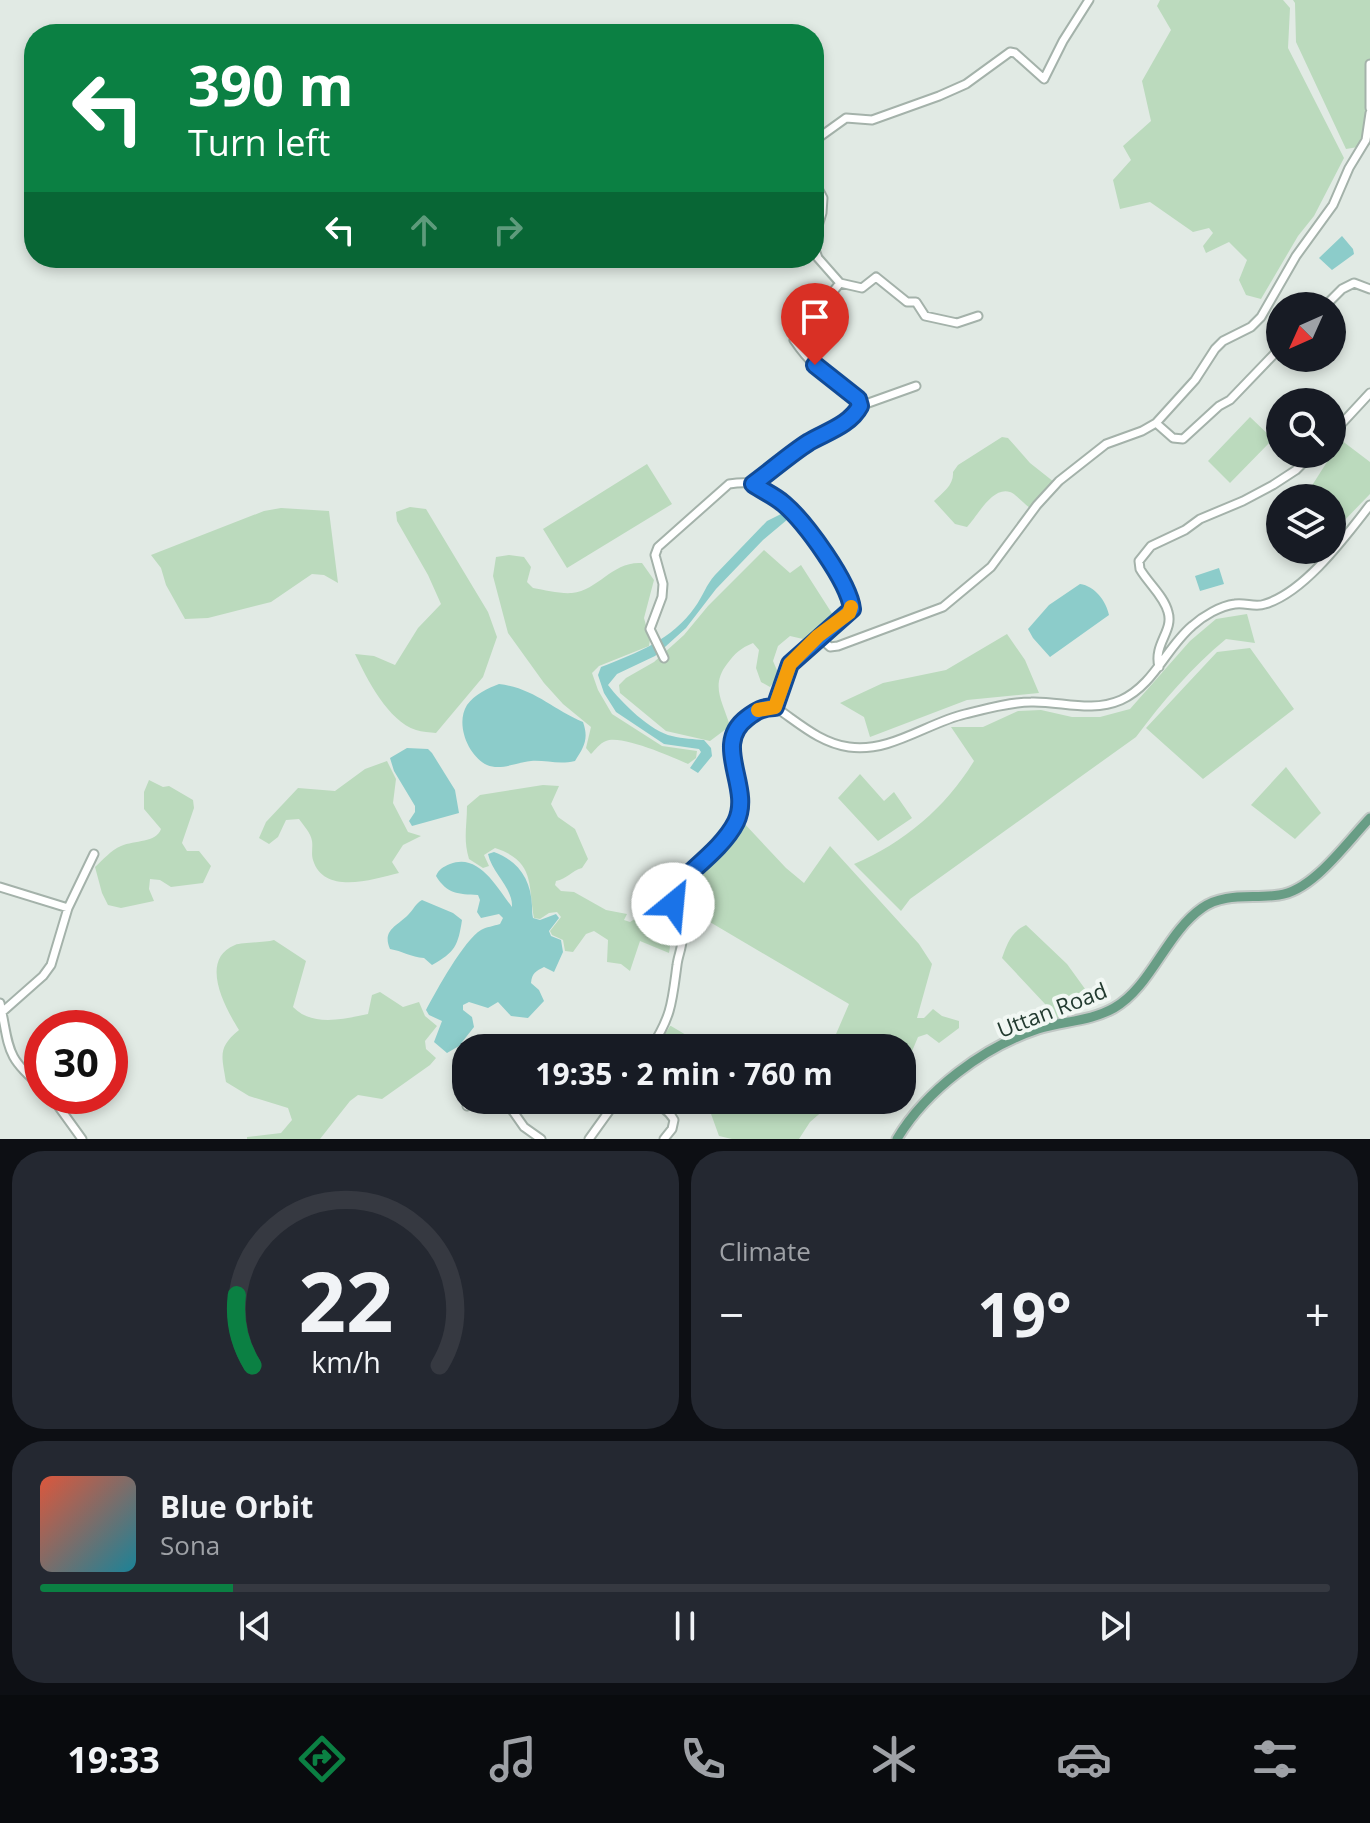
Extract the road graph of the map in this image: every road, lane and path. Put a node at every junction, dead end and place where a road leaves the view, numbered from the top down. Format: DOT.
graph roads {
  1 [pos="1089,0"];
  2 [pos="1370,64"];
  3 [pos="1370,110"];
  4 [pos="824,134"];
  5 [pos="824,265"];
  6 [pos="840,283"];
  7 [pos="1370,289"];
  8 [pos="1339,292"];
  9 [pos="978,316"];
  10 [pos="1266,363"];
  11 [pos="916,386"];
  12 [pos="1370,393"];
  13 [pos="860,406"];
  14 [pos="1346,419"];
  15 [pos="1156,423"];
  16 [pos="1298,468"];
  17 [pos="753,484"];
  18 [pos="1370,505"];
  19 [pos="818,636"];
  20 [pos="664,658"];
  21 [pos="1159,667"];
  22 [pos="775,707"];
  23 [pos="1370,818"];
  24 [pos="94,854"];
  25 [pos="0,887"];
  26 [pos="68,908"];
  27 [pos="0,1003"];
  28 [pos="1,1013"];
  29 [pos="659,1034"];
  30 [pos="24,1072"];
  31 [pos="64,1114"];
  32 [pos="515,1114"];
  33 [pos="607,1114"];
  34 [pos="670,1114"];
  35 [pos="82,1139"];
  36 [pos="541,1139"];
  37 [pos="589,1139"];
  38 [pos="664,1139"];
  39 [pos="897,1139"];
  1 -- 4 [label="street"];
  2 -- 3 [label="street"];
  3 -- 15 [label="street"];
  5 -- 6 [label="street"];
  6 -- 9 [label="street"];
  6 -- 13 [label="street"];
  7 -- 8 [label="street"];
  10 -- 15 [label="street"];
  11 -- 13 [label="street"];
  12 -- 14 [label="street"];
  13 -- 17 [label="street"];
  15 -- 19 [label="street"];
  16 -- 21 [label="street"];
  17 -- 19 [label="street"];
  17 -- 20 [label="street"];
  18 -- 21 [label="street"];
  19 -- 22 [label="street"];
  21 -- 22 [label="street"];
  22 -- 29 [label="street"];
  23 -- 39 [label="main road, Uttan Road"];
  24 -- 26 [label="street"];
  25 -- 26 [label="street"];
  26 -- 28 [label="street"];
  27 -- 28 [label="street"];
  28 -- 30 [label="street"];
  31 -- 35 [label="street"];
  32 -- 36 [label="street"];
  33 -- 37 [label="street"];
  34 -- 38 [label="street"];
}
